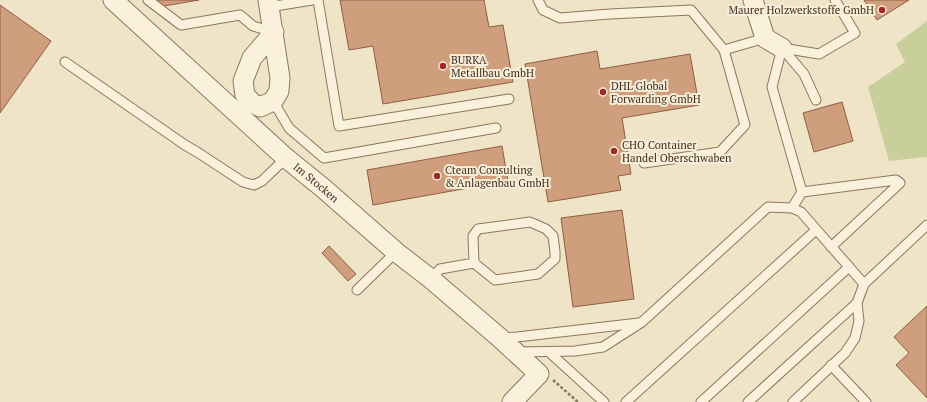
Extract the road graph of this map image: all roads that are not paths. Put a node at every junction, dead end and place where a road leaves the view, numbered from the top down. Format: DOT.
graph roads {
  1 [pos="113,0"];
  2 [pos="148,0"];
  3 [pos="312,0"];
  4 [pos="318,0"];
  5 [pos="538,0"];
  6 [pos="753,0"];
  7 [pos="835,0"];
  8 [pos="269,3"];
  9 [pos="274,32"];
  10 [pos="765,38"];
  11 [pos="782,48"];
  12 [pos="724,50"];
  13 [pos="65,62"];
  14 [pos="510,99"];
  15 [pos="816,100"];
  16 [pos="273,101"];
  17 [pos="496,128"];
  18 [pos="286,158"];
  19 [pos="644,163"];
  20 [pos="802,192"];
  21 [pos="792,208"];
  22 [pos="927,225"];
  23 [pos="816,230"];
  24 [pos="831,247"];
  25 [pos="396,252"];
  26 [pos="474,263"];
  27 [pos="849,267"];
  28 [pos="431,279"];
  29 [pos="864,284"];
  30 [pos="357,290"];
  31 [pos="856,303"];
  32 [pos="642,322"];
  33 [pos="500,338"];
  34 [pos="550,352"];
  35 [pos="519,356"];
  36 [pos="831,365"];
  37 [pos="512,402"];
  38 [pos="604,402"];
  39 [pos="626,402"];
  40 [pos="701,402"];
  41 [pos="748,402"];
  42 [pos="792,402"];
  43 [pos="866,402"];
  1 -- 18 [label="street, Im Stocken"];
  2 -- 9 [label="lane"];
  3 -- 8 [label="lane"];
  4 -- 14 [label="lane"];
  5 -- 12 [label="lane"];
  6 -- 10 [label="street"];
  7 -- 11 [label="lane"];
  8 -- 9 [label="street"];
  9 -- 16 [label="street"];
  9 -- 16 [label="street"];
  10 -- 11 [label="street"];
  10 -- 12 [label="lane"];
  11 -- 15 [label="lane"];
  11 -- 20 [label="lane"];
  12 -- 19 [label="lane"];
  13 -- 18 [label="lane"];
  16 -- 17 [label="lane"];
  18 -- 25 [label="street, Im Stocken"];
  20 -- 21 [label="lane"];
  20 -- 24 [label="lane"];
  21 -- 23 [label="lane"];
  21 -- 32 [label="lane"];
  22 -- 29 [label="lane"];
  23 -- 24 [label="lane"];
  23 -- 39 [label="lane"];
  24 -- 27 [label="lane"];
  25 -- 28 [label="street, Im Stocken"];
  25 -- 30 [label="lane"];
  26 -- 26 [label="lane"];
  26 -- 28 [label="lane"];
  27 -- 29 [label="lane"];
  27 -- 40 [label="lane"];
  28 -- 33 [label="street, Im Stocken"];
  29 -- 31 [label="lane"];
  31 -- 36 [label="lane"];
  31 -- 41 [label="lane"];
  32 -- 33 [label="lane"];
  32 -- 34 [label="lane"];
  33 -- 35 [label="street, Im Stocken"];
  34 -- 35 [label="lane"];
  34 -- 38 [label="lane"];
  35 -- 37 [label="street, Im Stocken"];
  36 -- 42 [label="lane"];
  36 -- 43 [label="lane"];
}
